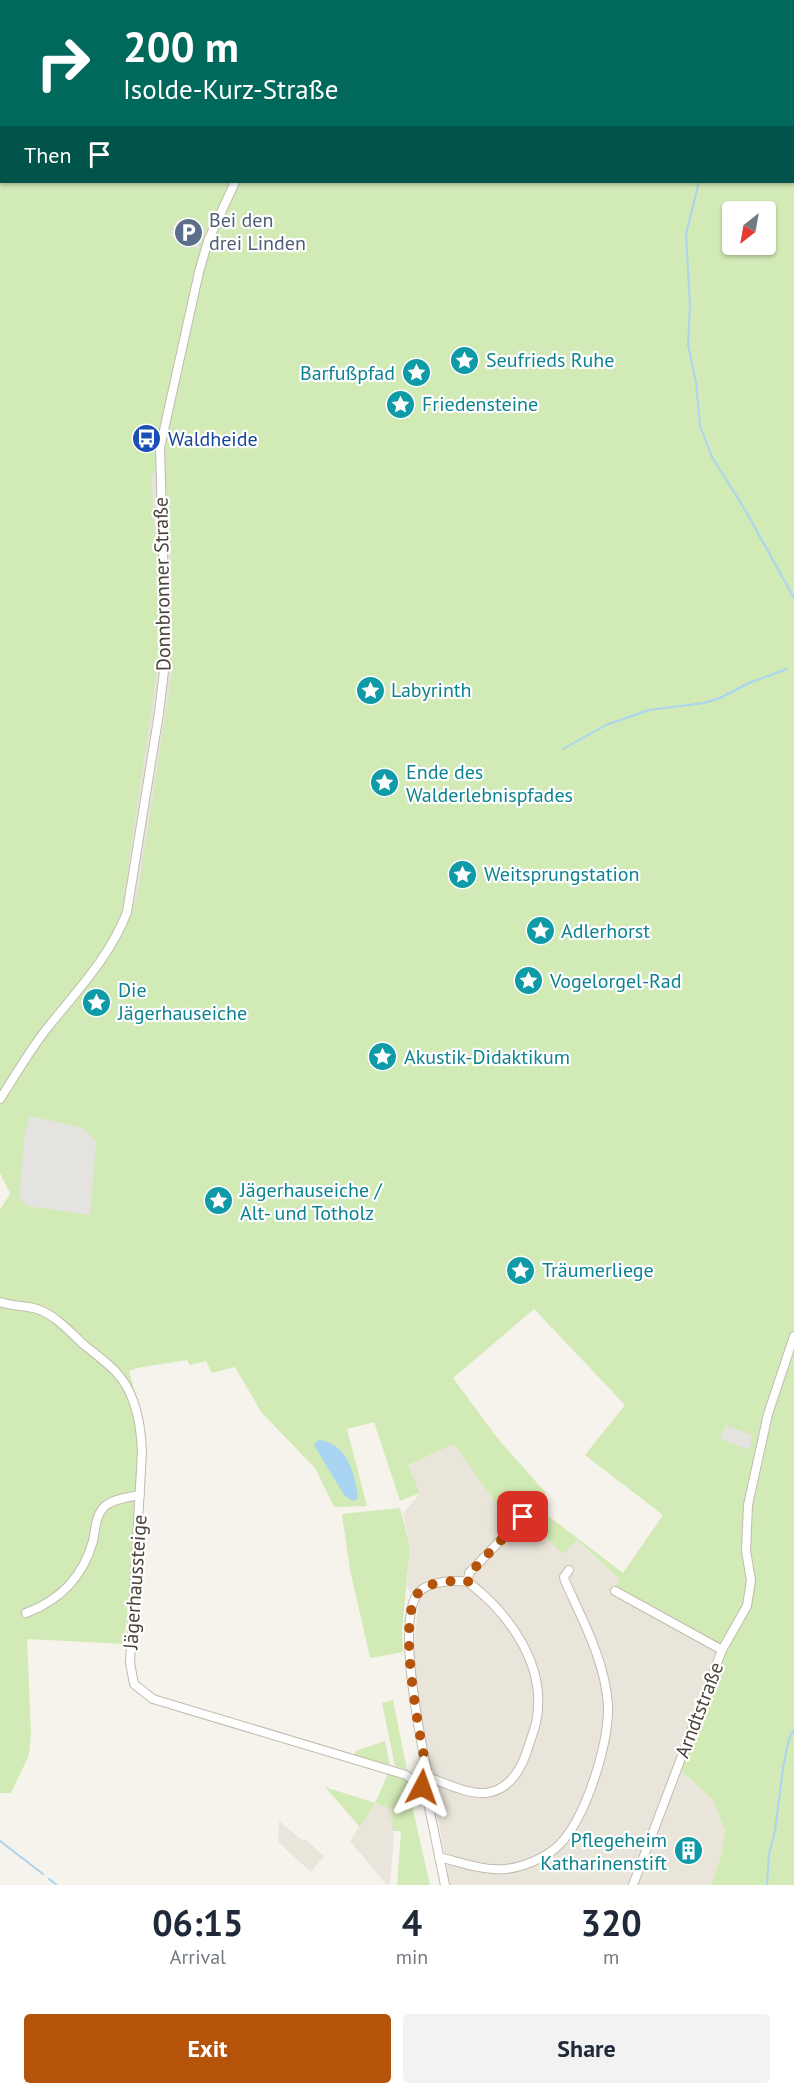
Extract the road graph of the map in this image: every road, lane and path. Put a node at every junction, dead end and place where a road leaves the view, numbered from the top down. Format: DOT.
graph roads {
  1 [pos="235,183"];
  2 [pos="0,1099"];
  3 [pos="0,1302"];
  4 [pos="794,1336"];
  5 [pos="140,1495"];
  6 [pos="523,1517"];
  7 [pos="569,1570"];
  8 [pos="468,1582"];
  9 [pos="615,1591"];
  10 [pos="26,1613"];
  11 [pos="722,1650"];
  12 [pos="428,1777"];
  13 [pos="422,1787"];
  14 [pos="439,1857"];
  15 [pos="444,1885"];
  16 [pos="633,1885"];
  1 -- 2 [label="street, Donnbronner Straße"];
  3 -- 5 [label="street, Jägerhaussteige"];
  4 -- 11 [label="street"];
  5 -- 10 [label="street"];
  5 -- 13 [label="street, Jägerhaussteige"];
  6 -- 8 [label="street"];
  7 -- 14 [label="street"];
  8 -- 12 [label="street"];
  8 -- 12 [label="street"];
  9 -- 11 [label="street, Arndtstraße"];
  11 -- 16 [label="street, Arndtstraße"];
  12 -- 13 [label="street"];
  13 -- 14 [label="street"];
  14 -- 15 [label="street"];
}
